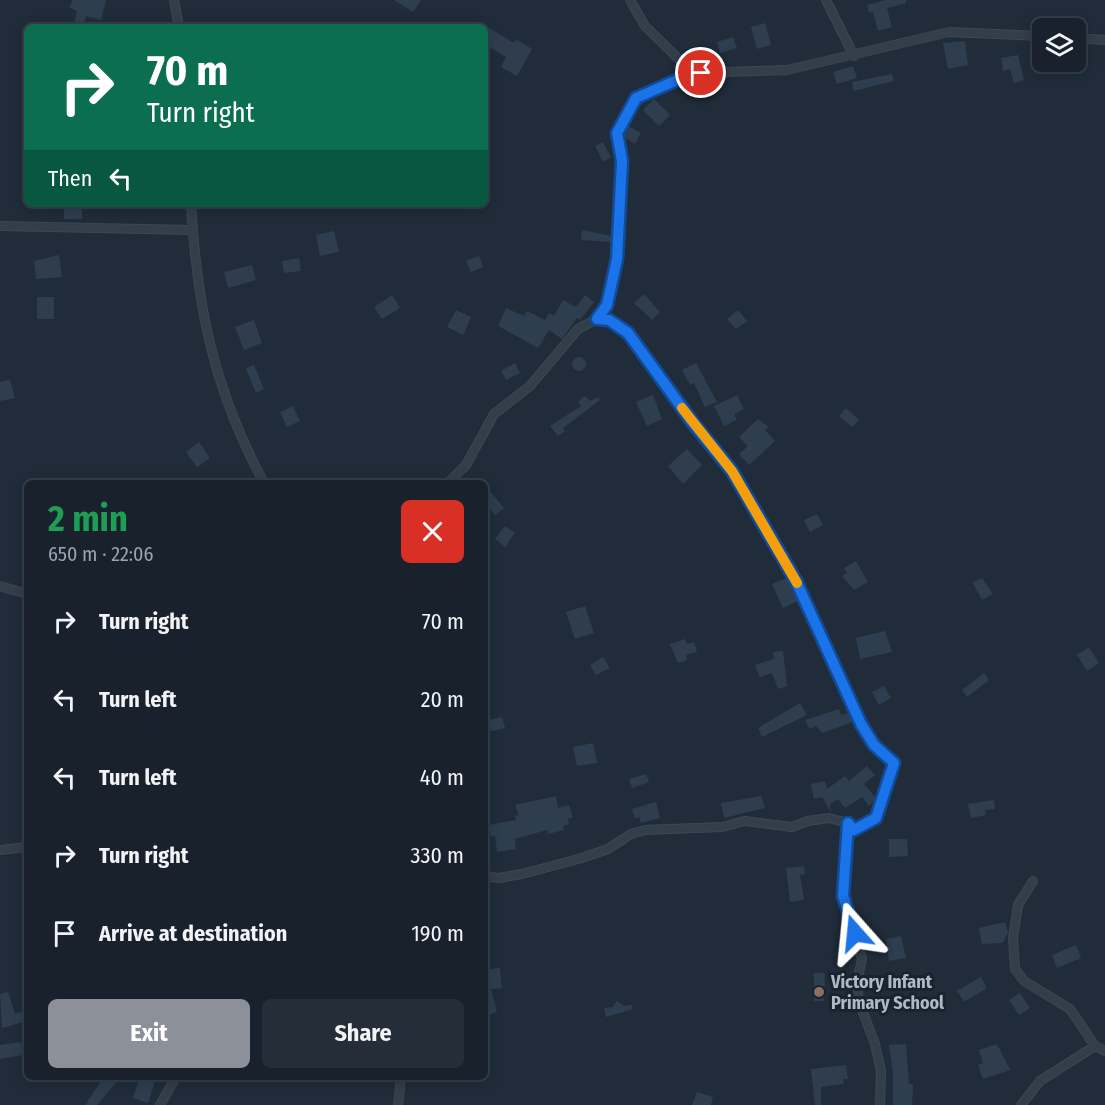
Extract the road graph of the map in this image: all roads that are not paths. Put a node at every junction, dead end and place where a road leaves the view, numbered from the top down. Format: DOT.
graph roads {
  1 [pos="174,0"];
  2 [pos="630,0"];
  3 [pos="826,0"];
  4 [pos="178,24"];
  5 [pos="1032,36"];
  6 [pos="1086,39"];
  7 [pos="1105,40"];
  8 [pos="854,56"];
  9 [pos="693,73"];
  10 [pos="191,207"];
  11 [pos="0,226"];
  12 [pos="192,230"];
  13 [pos="597,319"];
  14 [pos="263,480"];
  15 [pos="451,480"];
  16 [pos="0,586"];
  17 [pos="24,593"];
  18 [pos="848,823"];
  19 [pos="24,847"];
  20 [pos="0,850"];
  21 [pos="488,877"];
  22 [pos="1033,881"];
  23 [pos="1095,1046"];
  24 [pos="1105,1051"];
  25 [pos="174,1080"];
  26 [pos="401,1080"];
  27 [pos="160,1105"];
  28 [pos="398,1105"];
  29 [pos="880,1105"];
  30 [pos="1021,1105"];
  1 -- 4 [label="street"];
  2 -- 9 [label="street"];
  3 -- 8 [label="street"];
  5 -- 8 [label="street"];
  6 -- 7 [label="street"];
  8 -- 9 [label="street"];
  9 -- 13 [label="street"];
  10 -- 12 [label="street"];
  11 -- 12 [label="street"];
  12 -- 14 [label="street"];
  13 -- 15 [label="street"];
  13 -- 18 [label="street"];
  16 -- 17 [label="street"];
  18 -- 21 [label="street"];
  18 -- 29 [label="street"];
  19 -- 20 [label="street"];
  22 -- 23 [label="street"];
  23 -- 24 [label="street"];
  23 -- 30 [label="street"];
  25 -- 27 [label="street"];
  26 -- 28 [label="street"];
}
